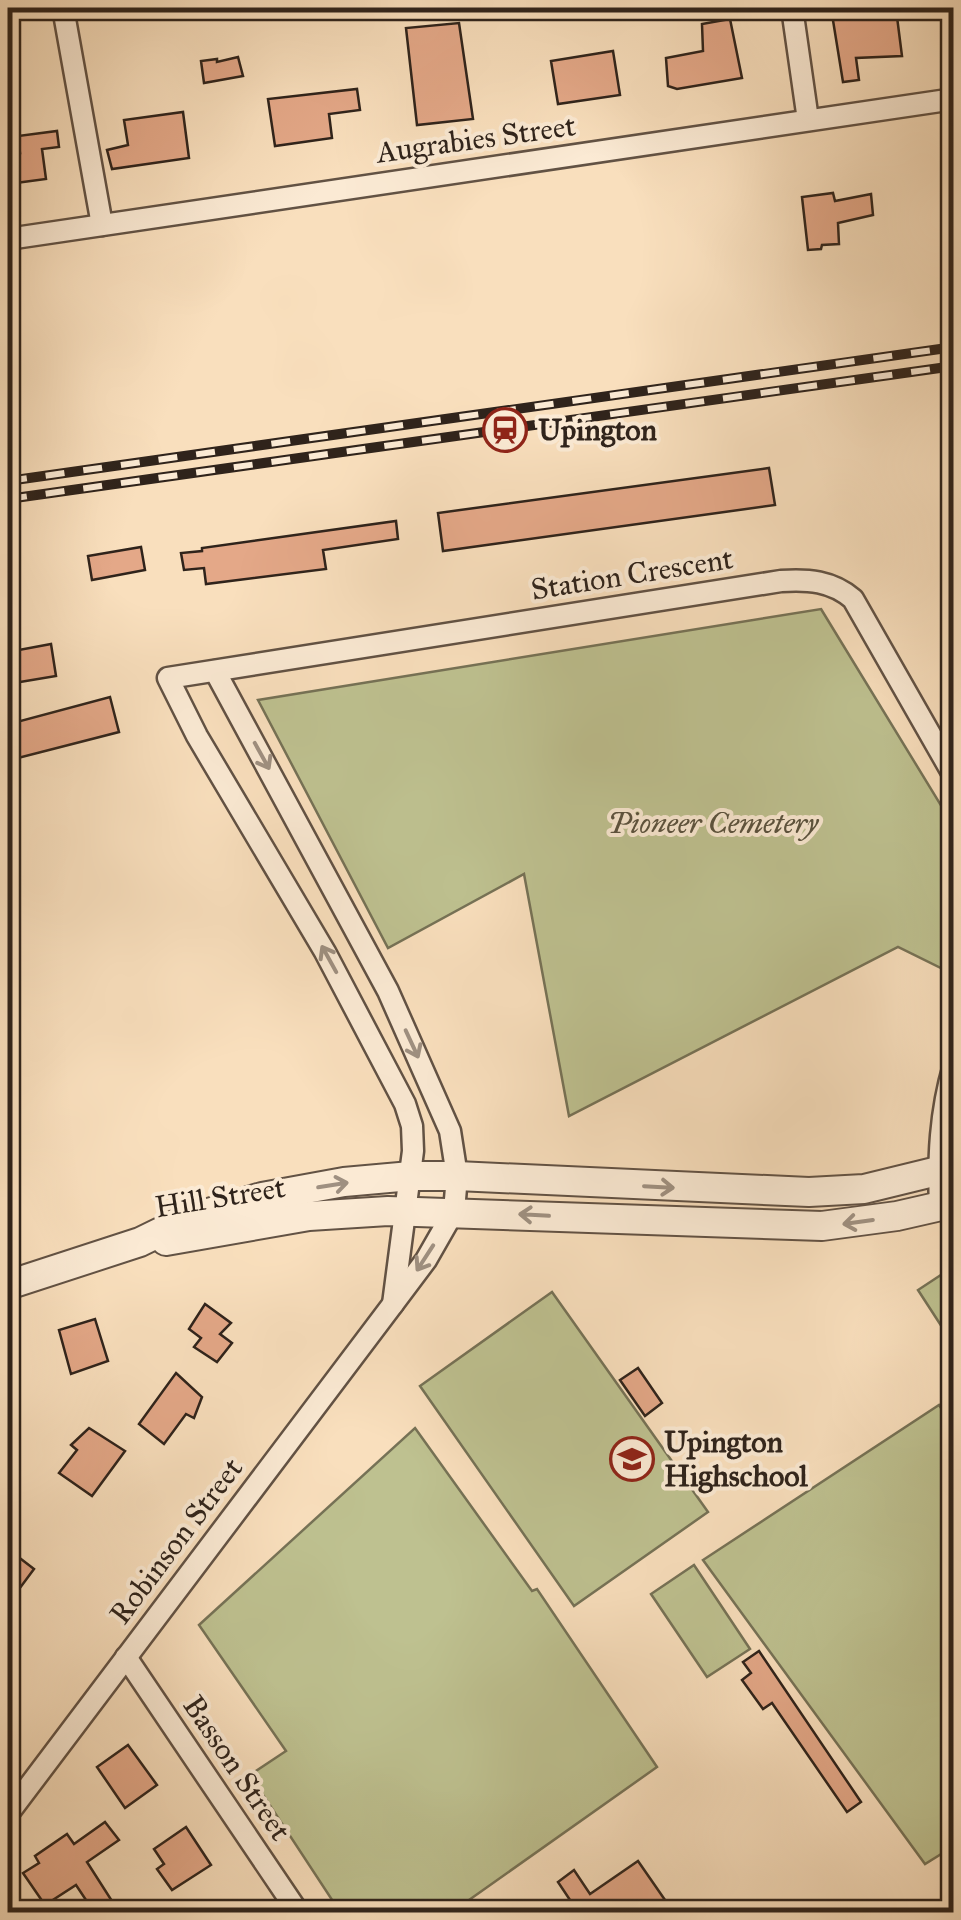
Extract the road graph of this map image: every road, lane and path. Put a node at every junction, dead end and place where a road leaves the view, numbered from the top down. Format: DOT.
graph roads {
  1 [pos="63,8"];
  2 [pos="792,8"];
  3 [pos="954,99"];
  4 [pos="808,120"];
  5 [pos="102,225"];
  6 [pos="8,238"];
  7 [pos="215,671"];
  8 [pos="954,776"];
  9 [pos="954,1065"];
  10 [pos="946,1169"];
  11 [pos="410,1176"];
  12 [pos="457,1176"];
  13 [pos="947,1205"];
  14 [pos="406,1211"];
  15 [pos="454,1211"];
  16 [pos="140,1242"];
  17 [pos="8,1285"];
  18 [pos="394,1304"];
  19 [pos="126,1657"];
  20 [pos="8,1814"];
  21 [pos="298,1912"];
  1 -- 5 [label="street"];
  2 -- 4 [label="street"];
  3 -- 4 [label="street, Augrabies Street"];
  4 -- 5 [label="street, Augrabies Street"];
  5 -- 6 [label="street, Augrabies Street"];
  7 -- 8 [label="street, Station Crescent"];
  11 -- 7 [label="street, Station Crescent, one-way"];
  7 -- 12 [label="street, one-way"];
  9 -- 10 [label="street"];
  12 -- 10 [label="street, Hill Street, one-way"];
  10 -- 13 [label="street"];
  11 -- 12 [label="street, Hill Street"];
  11 -- 14 [label="street, Station Crescent"];
  16 -- 11 [label="street, Hill Street, one-way"];
  12 -- 15 [label="street"];
  13 -- 15 [label="street, Hill Street, one-way"];
  14 -- 15 [label="street, Hill Street"];
  14 -- 16 [label="street, Hill Street"];
  14 -- 18 [label="street, Robinson Street"];
  15 -- 18 [label="street, Robinson Street, one-way"];
  16 -- 17 [label="street"];
  18 -- 19 [label="street, Robinson Street"];
  19 -- 20 [label="street, Robinson Street"];
  19 -- 21 [label="street, Basson Street"];
}
